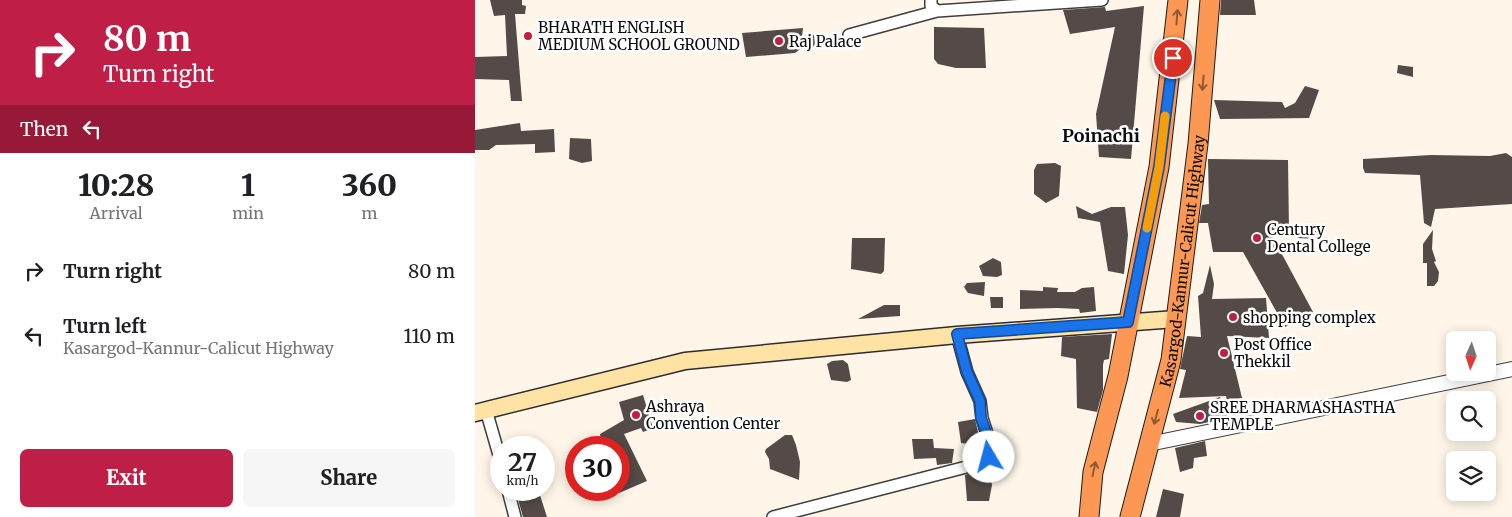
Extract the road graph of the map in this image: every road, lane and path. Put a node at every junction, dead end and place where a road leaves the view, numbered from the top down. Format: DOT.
graph roads {
  1 [pos="1102,0"];
  2 [pos="1178,0"];
  3 [pos="1210,0"];
  4 [pos="931,4"];
  5 [pos="849,35"];
  6 [pos="1177,319"];
  7 [pos="1128,322"];
  8 [pos="957,334"];
  9 [pos="1512,369"];
  10 [pos="481,412"];
  11 [pos="491,436"];
  12 [pos="1149,444"];
  13 [pos="511,501"];
  14 [pos="515,517"];
  15 [pos="773,517"];
  16 [pos="1089,517"];
  17 [pos="1130,517"];
  1 -- 4 [label="street"];
  7 -- 2 [label="highway, one-way"];
  3 -- 6 [label="highway, Kasargod-Kannur-Calicut Highway, one-way"];
  4 -- 5 [label="street"];
  6 -- 7 [label="main road"];
  6 -- 12 [label="highway, Kasargod-Kannur-Calicut Highway, one-way"];
  7 -- 8 [label="main road"];
  16 -- 7 [label="highway, one-way"];
  8 -- 10 [label="main road"];
  8 -- 15 [label="street"];
  9 -- 12 [label="street"];
  10 -- 11 [label="street"];
  12 -- 17 [label="highway, Kasargod-Kannur-Calicut Highway"];
  13 -- 14 [label="street"];
}
